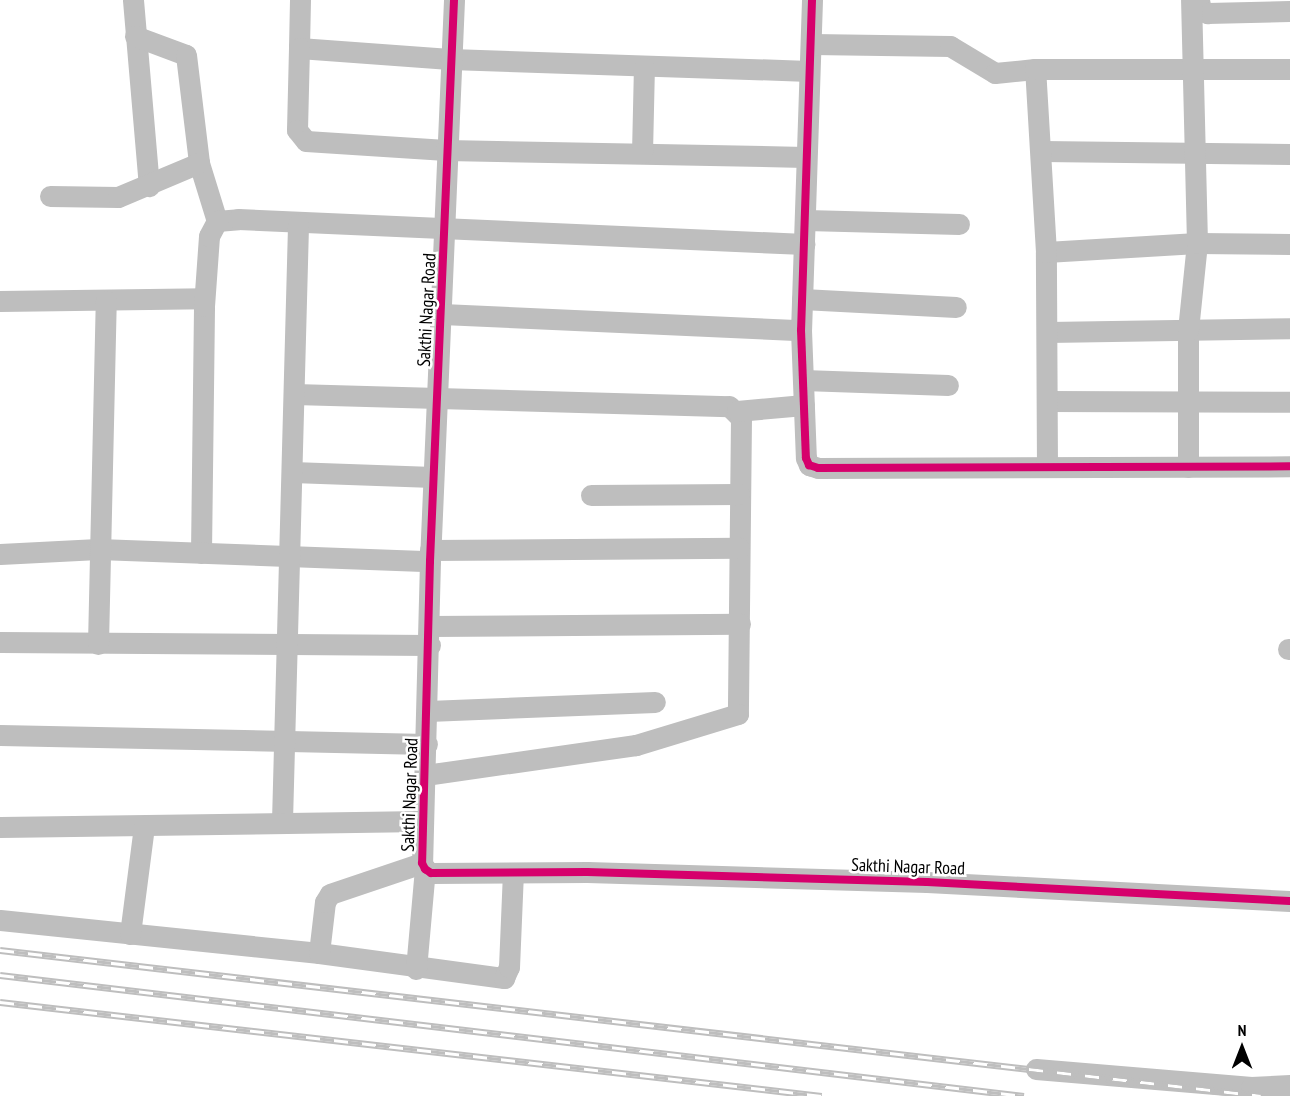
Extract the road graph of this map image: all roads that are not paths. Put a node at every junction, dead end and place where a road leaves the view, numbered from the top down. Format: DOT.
graph roads {
  1 [pos="133,0"];
  2 [pos="300,0"];
  3 [pos="454,0"];
  4 [pos="812,0"];
  5 [pos="1191,0"];
  6 [pos="1199,0"];
  7 [pos="1290,11"];
  8 [pos="135,36"];
  9 [pos="812,44"];
  10 [pos="299,48"];
  11 [pos="450,59"];
  12 [pos="1190,67"];
  13 [pos="644,68"];
  14 [pos="1035,69"];
  15 [pos="1290,69"];
  16 [pos="809,72"];
  17 [pos="446,150"];
  18 [pos="1042,151"];
  19 [pos="1194,152"];
  20 [pos="642,153"];
  21 [pos="1290,154"];
  22 [pos="806,157"];
  23 [pos="199,163"];
  24 [pos="149,186"];
  25 [pos="50,196"];
  26 [pos="806,220"];
  27 [pos="217,221"];
  28 [pos="298,224"];
  29 [pos="959,224"];
  30 [pos="446,231"];
  31 [pos="1197,243"];
  32 [pos="1290,243"];
  33 [pos="804,244"];
  34 [pos="1046,252"];
  35 [pos="204,298"];
  36 [pos="802,299"];
  37 [pos="0,301"];
  38 [pos="106,301"];
  39 [pos="956,307"];
  40 [pos="442,314"];
  41 [pos="1290,328"];
  42 [pos="801,330"];
  43 [pos="1188,330"];
  44 [pos="1048,332"];
  45 [pos="803,380"];
  46 [pos="948,385"];
  47 [pos="294,394"];
  48 [pos="436,398"];
  49 [pos="1047,401"];
  50 [pos="1290,402"];
  51 [pos="1190,403"];
  52 [pos="804,405"];
  53 [pos="738,411"];
  54 [pos="1290,466"];
  55 [pos="1188,467"];
  56 [pos="1047,468"];
  57 [pos="292,472"];
  58 [pos="433,477"];
  59 [pos="739,494"];
  60 [pos="591,495"];
  61 [pos="739,548"];
  62 [pos="98,549"];
  63 [pos="201,553"];
  64 [pos="0,554"];
  65 [pos="430,556"];
  66 [pos="289,558"];
  67 [pos="740,624"];
  68 [pos="430,635"];
  69 [pos="0,642"];
  70 [pos="289,643"];
  71 [pos="98,644"];
  72 [pos="655,702"];
  73 [pos="428,711"];
  74 [pos="0,735"];
  75 [pos="283,738"];
  76 [pos="427,744"];
  77 [pos="425,775"];
  78 [pos="423,820"];
  79 [pos="282,821"];
  80 [pos="144,826"];
  81 [pos="0,827"];
  82 [pos="424,866"];
  83 [pos="513,873"];
  84 [pos="1290,901"];
  85 [pos="0,920"];
  86 [pos="130,934"];
  87 [pos="319,953"];
  88 [pos="417,969"];
  89 [pos="1036,1068"];
  90 [pos="1290,1085"];
  1 -- 8 [label="street"];
  2 -- 10 [label="street"];
  3 -- 11 [label="street, Sakthi Nagar Road"];
  4 -- 9 [label="street"];
  5 -- 12 [label="street"];
  6 -- 7 [label="street"];
  8 -- 23 [label="street"];
  8 -- 24 [label="street"];
  9 -- 14 [label="street"];
  9 -- 16 [label="street"];
  10 -- 11 [label="street"];
  10 -- 17 [label="street"];
  11 -- 13 [label="street"];
  11 -- 17 [label="street, Sakthi Nagar Road"];
  12 -- 14 [label="street"];
  12 -- 15 [label="street"];
  12 -- 19 [label="street"];
  13 -- 16 [label="street"];
  13 -- 20 [label="street"];
  14 -- 18 [label="street"];
  16 -- 22 [label="street"];
  17 -- 20 [label="street"];
  17 -- 30 [label="street, Sakthi Nagar Road"];
  18 -- 19 [label="street"];
  18 -- 34 [label="street"];
  19 -- 21 [label="street"];
  19 -- 31 [label="street"];
  20 -- 22 [label="street"];
  22 -- 26 [label="street"];
  23 -- 24 [label="street"];
  23 -- 27 [label="street"];
  24 -- 25 [label="street"];
  26 -- 29 [label="street"];
  26 -- 33 [label="street"];
  27 -- 28 [label="street"];
  27 -- 35 [label="street"];
  28 -- 30 [label="street"];
  28 -- 47 [label="street"];
  30 -- 33 [label="street"];
  30 -- 40 [label="street, Sakthi Nagar Road"];
  31 -- 32 [label="street"];
  31 -- 34 [label="street"];
  31 -- 43 [label="street"];
  33 -- 36 [label="street"];
  34 -- 44 [label="street"];
  35 -- 38 [label="street"];
  35 -- 63 [label="street"];
  36 -- 39 [label="street"];
  36 -- 42 [label="street"];
  37 -- 38 [label="street"];
  38 -- 62 [label="street"];
  40 -- 42 [label="street"];
  40 -- 48 [label="street, Sakthi Nagar Road"];
  41 -- 43 [label="street"];
  42 -- 45 [label="street"];
  43 -- 44 [label="street"];
  43 -- 51 [label="street"];
  44 -- 49 [label="street"];
  45 -- 46 [label="street"];
  45 -- 52 [label="street"];
  47 -- 48 [label="street"];
  47 -- 57 [label="street"];
  48 -- 53 [label="street"];
  48 -- 58 [label="street, Sakthi Nagar Road"];
  49 -- 51 [label="street"];
  49 -- 56 [label="street"];
  50 -- 51 [label="street"];
  51 -- 55 [label="street"];
  52 -- 53 [label="street"];
  52 -- 56 [label="street"];
  53 -- 59 [label="street"];
  54 -- 55 [label="street"];
  55 -- 56 [label="street"];
  57 -- 58 [label="street"];
  57 -- 66 [label="street"];
  58 -- 65 [label="street, Sakthi Nagar Road"];
  59 -- 60 [label="street"];
  59 -- 61 [label="street"];
  61 -- 65 [label="street"];
  61 -- 67 [label="street"];
  62 -- 63 [label="street"];
  62 -- 64 [label="street"];
  62 -- 71 [label="street"];
  63 -- 66 [label="street"];
  65 -- 66 [label="street"];
  65 -- 68 [label="street, Sakthi Nagar Road"];
  66 -- 70 [label="street"];
  67 -- 68 [label="street"];
  67 -- 77 [label="street"];
  68 -- 70 [label="street"];
  68 -- 73 [label="street, Sakthi Nagar Road"];
  69 -- 71 [label="street"];
  70 -- 71 [label="street"];
  70 -- 75 [label="street"];
  72 -- 73 [label="street"];
  73 -- 76 [label="street, Sakthi Nagar Road"];
  74 -- 75 [label="street"];
  75 -- 76 [label="street"];
  75 -- 79 [label="street"];
  76 -- 77 [label="street, Sakthi Nagar Road"];
  77 -- 78 [label="street, Sakthi Nagar Road"];
  78 -- 79 [label="street"];
  78 -- 82 [label="street, Sakthi Nagar Road"];
  79 -- 80 [label="street"];
  80 -- 81 [label="street"];
  80 -- 86 [label="street"];
  82 -- 83 [label="street, Sakthi Nagar Road"];
  82 -- 87 [label="street"];
  82 -- 88 [label="street"];
  83 -- 84 [label="street, Sakthi Nagar Road"];
  83 -- 88 [label="street"];
  85 -- 86 [label="street"];
  86 -- 87 [label="street"];
  87 -- 88 [label="street"];
  89 -- 90 [label="street"];
}
